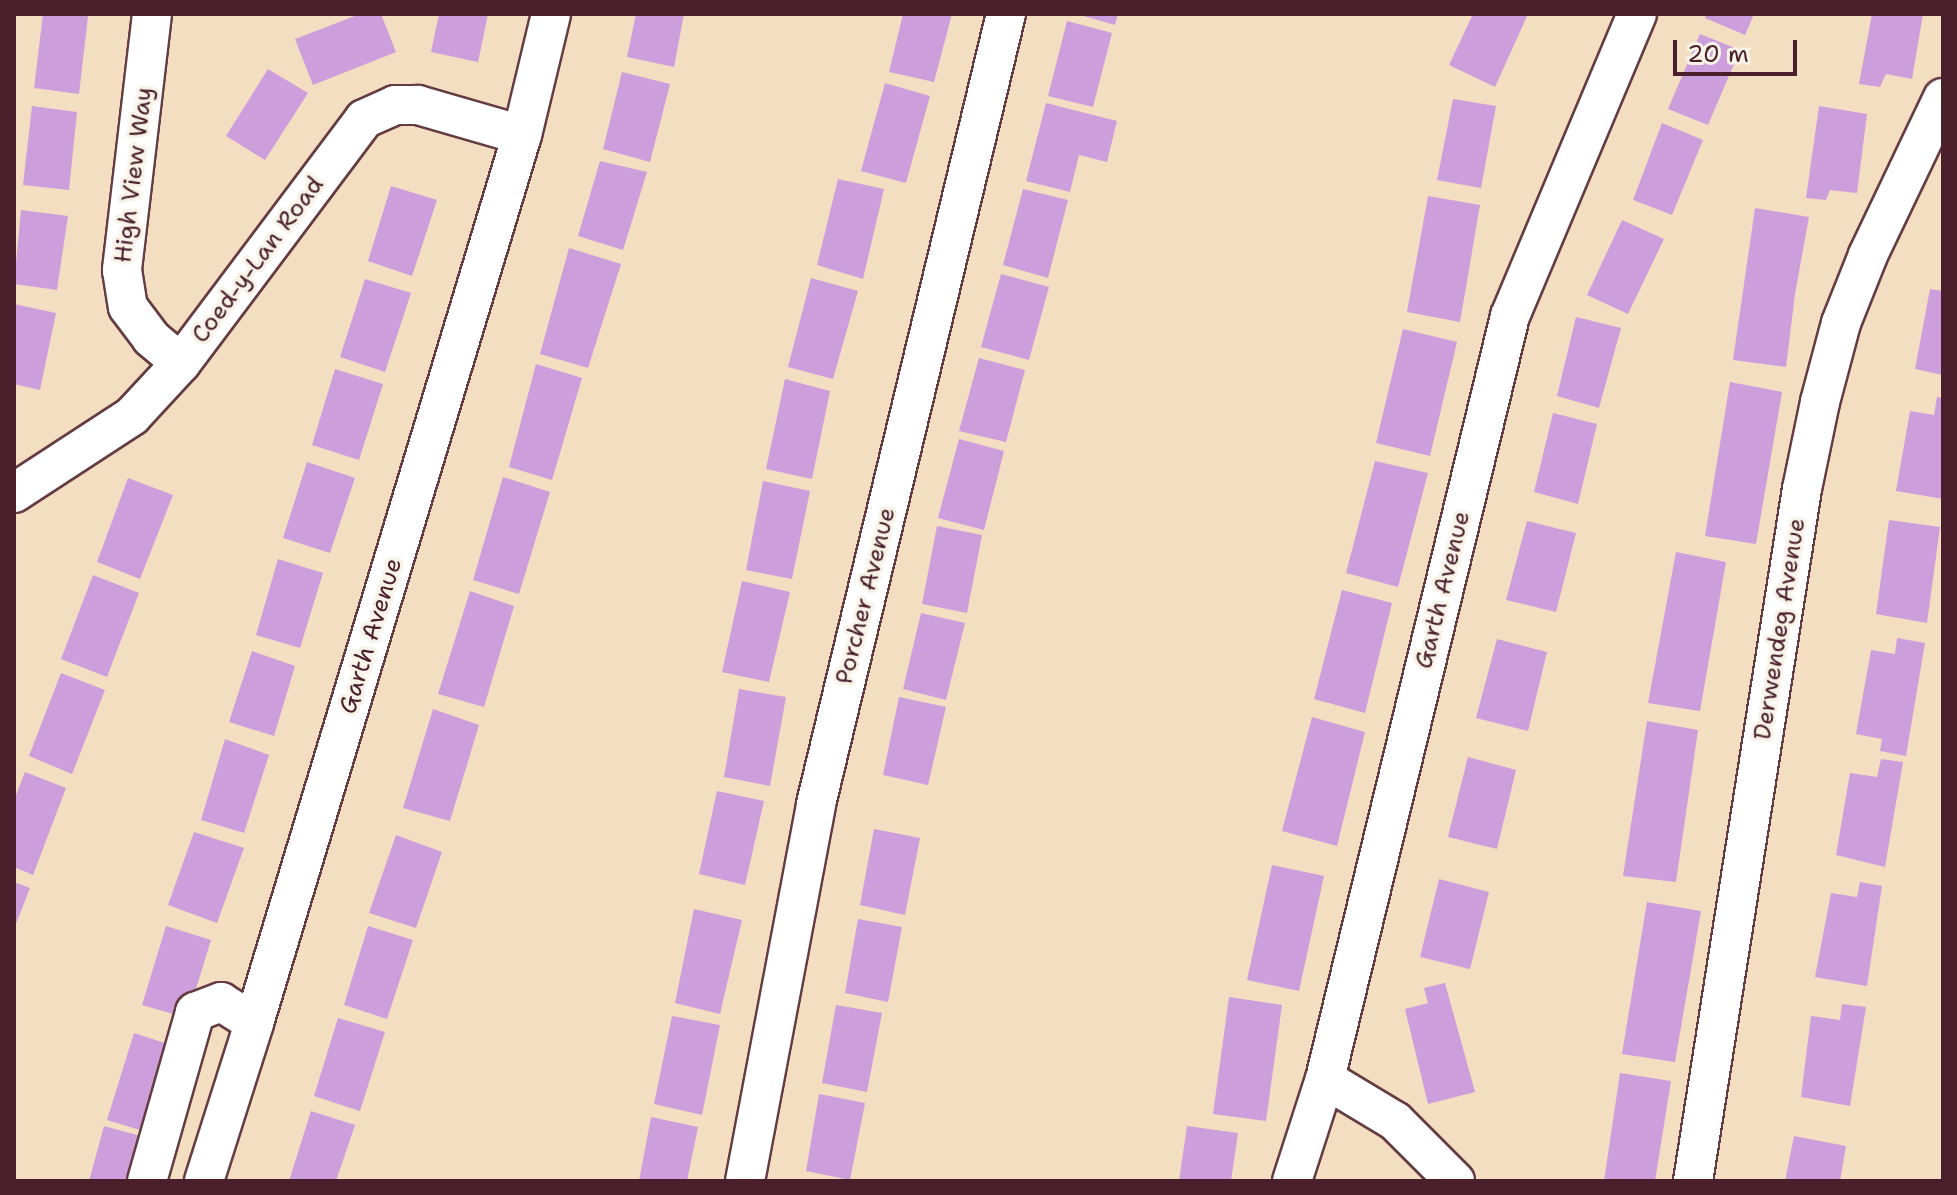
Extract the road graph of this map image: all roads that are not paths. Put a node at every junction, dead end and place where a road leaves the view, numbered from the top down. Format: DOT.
graph roads {
  1 [pos="152,14"];
  2 [pos="551,14"];
  3 [pos="1006,14"];
  4 [pos="1637,14"];
  5 [pos="1943,98"];
  6 [pos="522,135"];
  7 [pos="181,363"];
  8 [pos="14,493"];
  9 [pos="254,1023"];
  10 [pos="1325,1079"];
  11 [pos="147,1181"];
  12 [pos="204,1181"];
  13 [pos="745,1181"];
  14 [pos="1292,1181"];
  15 [pos="1455,1181"];
  16 [pos="1693,1181"];
  1 -- 7 [label="street, High View Way"];
  2 -- 6 [label="street, Garth Avenue"];
  3 -- 13 [label="street, Porcher Avenue"];
  4 -- 10 [label="street, Garth Avenue"];
  5 -- 16 [label="street, Derwendeg Avenue"];
  6 -- 7 [label="street, Coed-y-Lan Road"];
  6 -- 9 [label="street, Garth Avenue"];
  7 -- 8 [label="street, Coed-y-Lan Road"];
  9 -- 11 [label="street"];
  9 -- 12 [label="street, Garth Avenue"];
  10 -- 14 [label="street, Garth Avenue"];
  10 -- 15 [label="street"];
}
